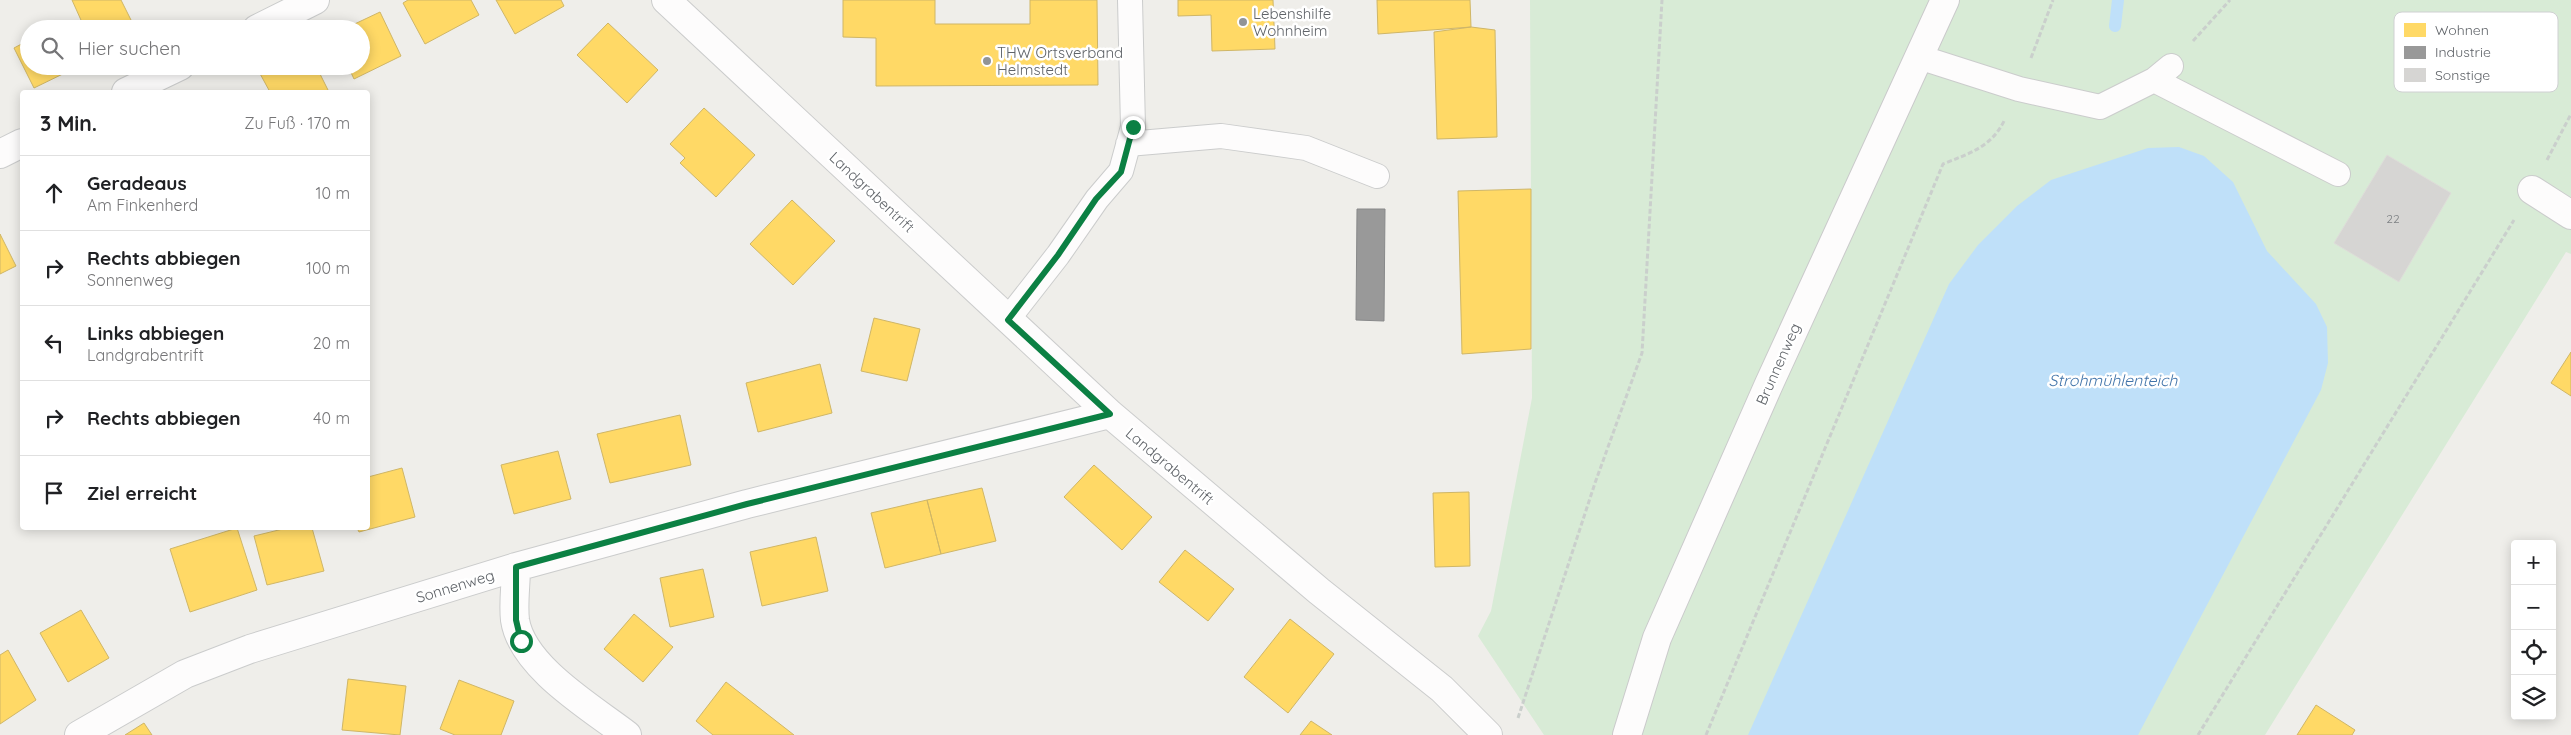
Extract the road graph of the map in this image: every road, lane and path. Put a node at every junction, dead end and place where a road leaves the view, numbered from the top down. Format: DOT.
graph roads {
  1 [pos="316,0"];
  2 [pos="666,0"];
  3 [pos="1130,0"];
  4 [pos="1662,0"];
  5 [pos="1945,0"];
  6 [pos="2053,0"];
  7 [pos="2230,0"];
  8 [pos="275,20"];
  9 [pos="1920,57"];
  10 [pos="2163,73"];
  11 [pos="161,75"];
  12 [pos="2019,89"];
  13 [pos="130,90"];
  14 [pos="2571,114"];
  15 [pos="20,144"];
  16 [pos="1128,144"];
  17 [pos="0,154"];
  18 [pos="2338,174"];
  19 [pos="1377,176"];
  20 [pos="2532,190"];
  21 [pos="2571,215"];
  22 [pos="1008,320"];
  23 [pos="1110,414"];
  24 [pos="516,567"];
  25 [pos="1516,726"];
  26 [pos="79,735"];
  27 [pos="627,735"];
  28 [pos="1488,735"];
  29 [pos="1627,735"];
  30 [pos="1706,735"];
  31 [pos="2198,735"];
  1 -- 8 [label="street"];
  2 -- 22 [label="street, Landgrabentrift"];
  3 -- 16 [label="lane"];
  4 -- 25 [label="path"];
  5 -- 9 [label="street, Brunnenweg"];
  6 -- 12 [label="path"];
  7 -- 10 [label="path"];
  9 -- 12 [label="lane"];
  9 -- 29 [label="street, Brunnenweg"];
  10 -- 12 [label="lane"];
  10 -- 18 [label="lane"];
  11 -- 13 [label="street"];
  12 -- 30 [label="path"];
  14 -- 20 [label="path"];
  15 -- 17 [label="street"];
  16 -- 19 [label="lane"];
  16 -- 22 [label="lane"];
  20 -- 21 [label="street"];
  20 -- 31 [label="path"];
  22 -- 23 [label="street, Landgrabentrift"];
  23 -- 24 [label="street, Sonnenweg"];
  23 -- 28 [label="street, Landgrabentrift"];
  24 -- 26 [label="street, Sonnenweg"];
  24 -- 27 [label="street"];
}
